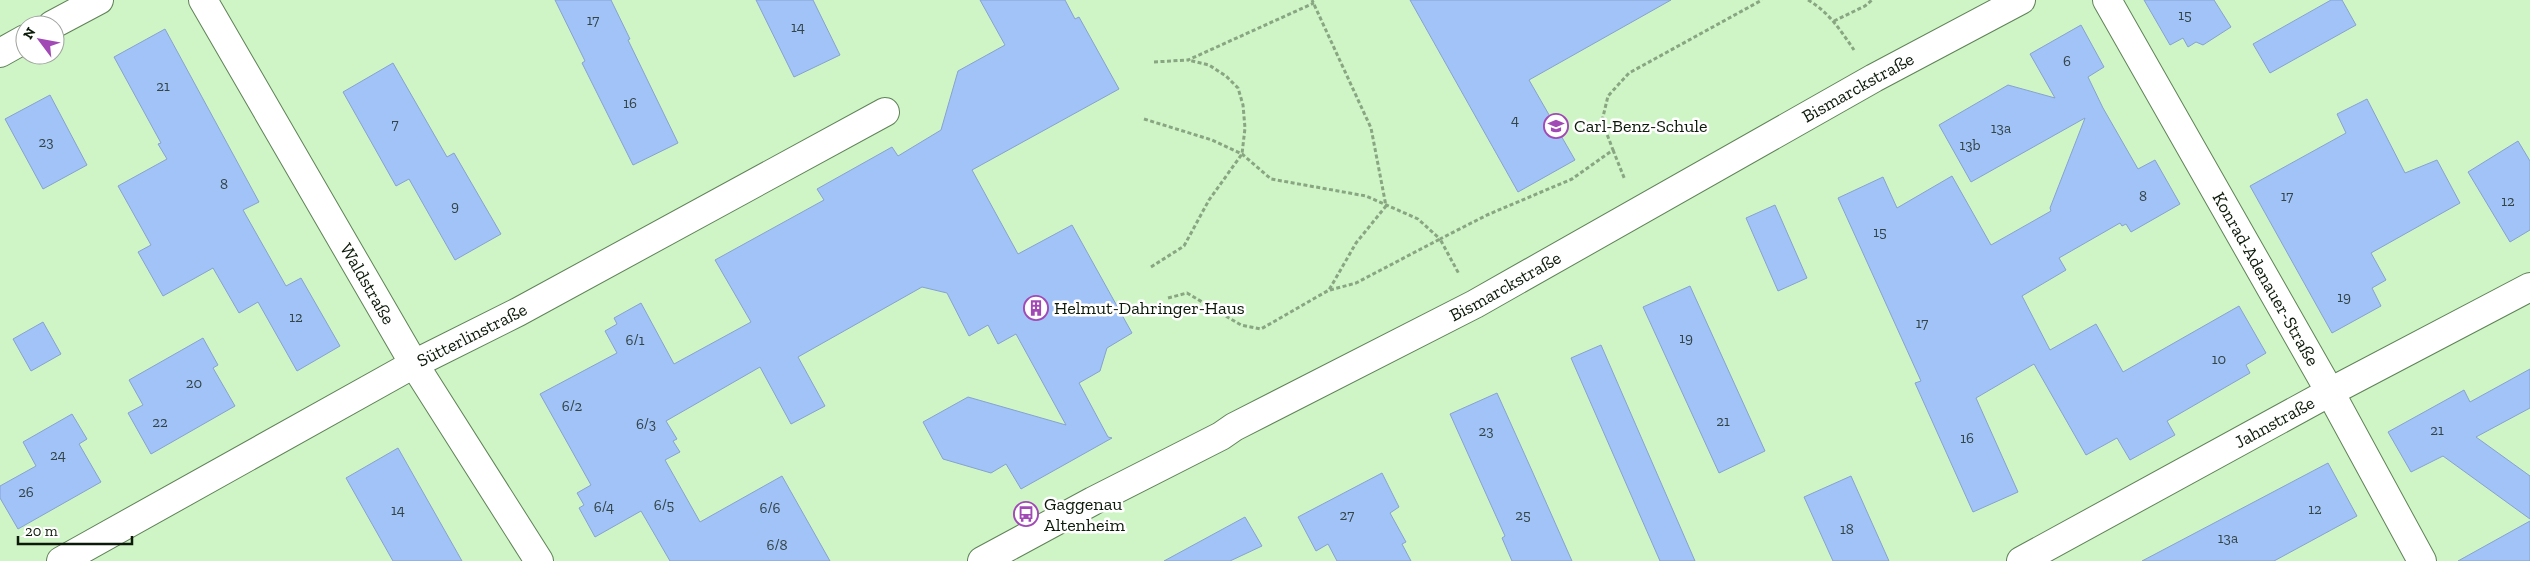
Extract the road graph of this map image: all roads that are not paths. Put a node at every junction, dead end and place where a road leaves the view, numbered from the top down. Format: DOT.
graph roads {
  1 [pos="99,0"];
  2 [pos="203,0"];
  3 [pos="2021,0"];
  4 [pos="2107,0"];
  5 [pos="65,18"];
  6 [pos="15,45"];
  7 [pos="0,53"];
  8 [pos="885,112"];
  9 [pos="2530,287"];
  10 [pos="414,364"];
  11 [pos="2330,392"];
  12 [pos="61,561"];
  13 [pos="539,561"];
  14 [pos="982,561"];
  15 [pos="2021,561"];
  16 [pos="2422,561"];
  1 -- 5 [label="street"];
  2 -- 10 [label="street, Waldstraße"];
  3 -- 14 [label="street, Bismarckstraße"];
  4 -- 11 [label="street, Konrad-Adenauer-Straße"];
  6 -- 7 [label="street"];
  8 -- 10 [label="street, Sütterlinstraße"];
  9 -- 11 [label="street, Jahnstraße"];
  10 -- 12 [label="street, Sütterlinstraße"];
  10 -- 13 [label="street, Waldstraße"];
  11 -- 15 [label="street, Jahnstraße"];
  11 -- 16 [label="street, Konrad-Adenauer-Straße"];
}
